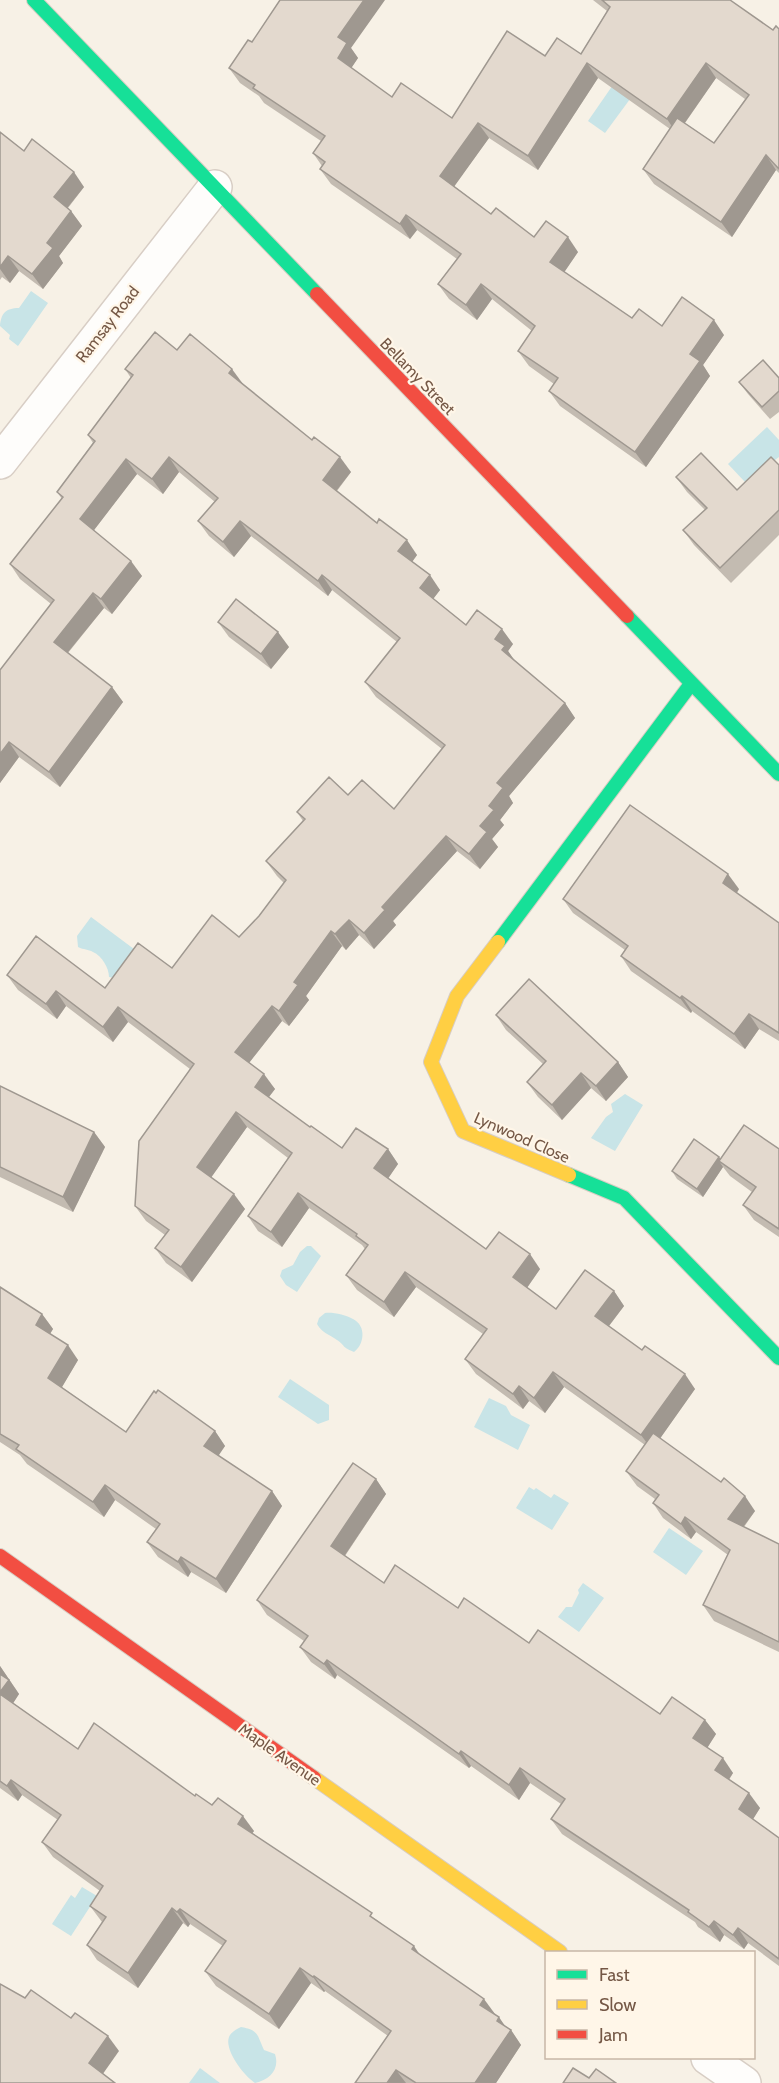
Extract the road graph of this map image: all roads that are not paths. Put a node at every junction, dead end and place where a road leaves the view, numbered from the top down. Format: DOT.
graph roads {
  1 [pos="34,0"];
  2 [pos="215,187"];
  3 [pos="0,462"];
  4 [pos="691,684"];
  5 [pos="779,774"];
  6 [pos="779,1358"];
  7 [pos="0,1556"];
  8 [pos="557,1951"];
  9 [pos="709,2059"];
  10 [pos="744,2083"];
  1 -- 2 [label="street, Bellamy Street"];
  2 -- 3 [label="street, Ramsay Road"];
  2 -- 4 [label="street, Bellamy Street"];
  4 -- 5 [label="street, Bellamy Street"];
  4 -- 6 [label="street, Lynwood Close"];
  7 -- 8 [label="street, Maple Avenue"];
  9 -- 10 [label="street"];
}
